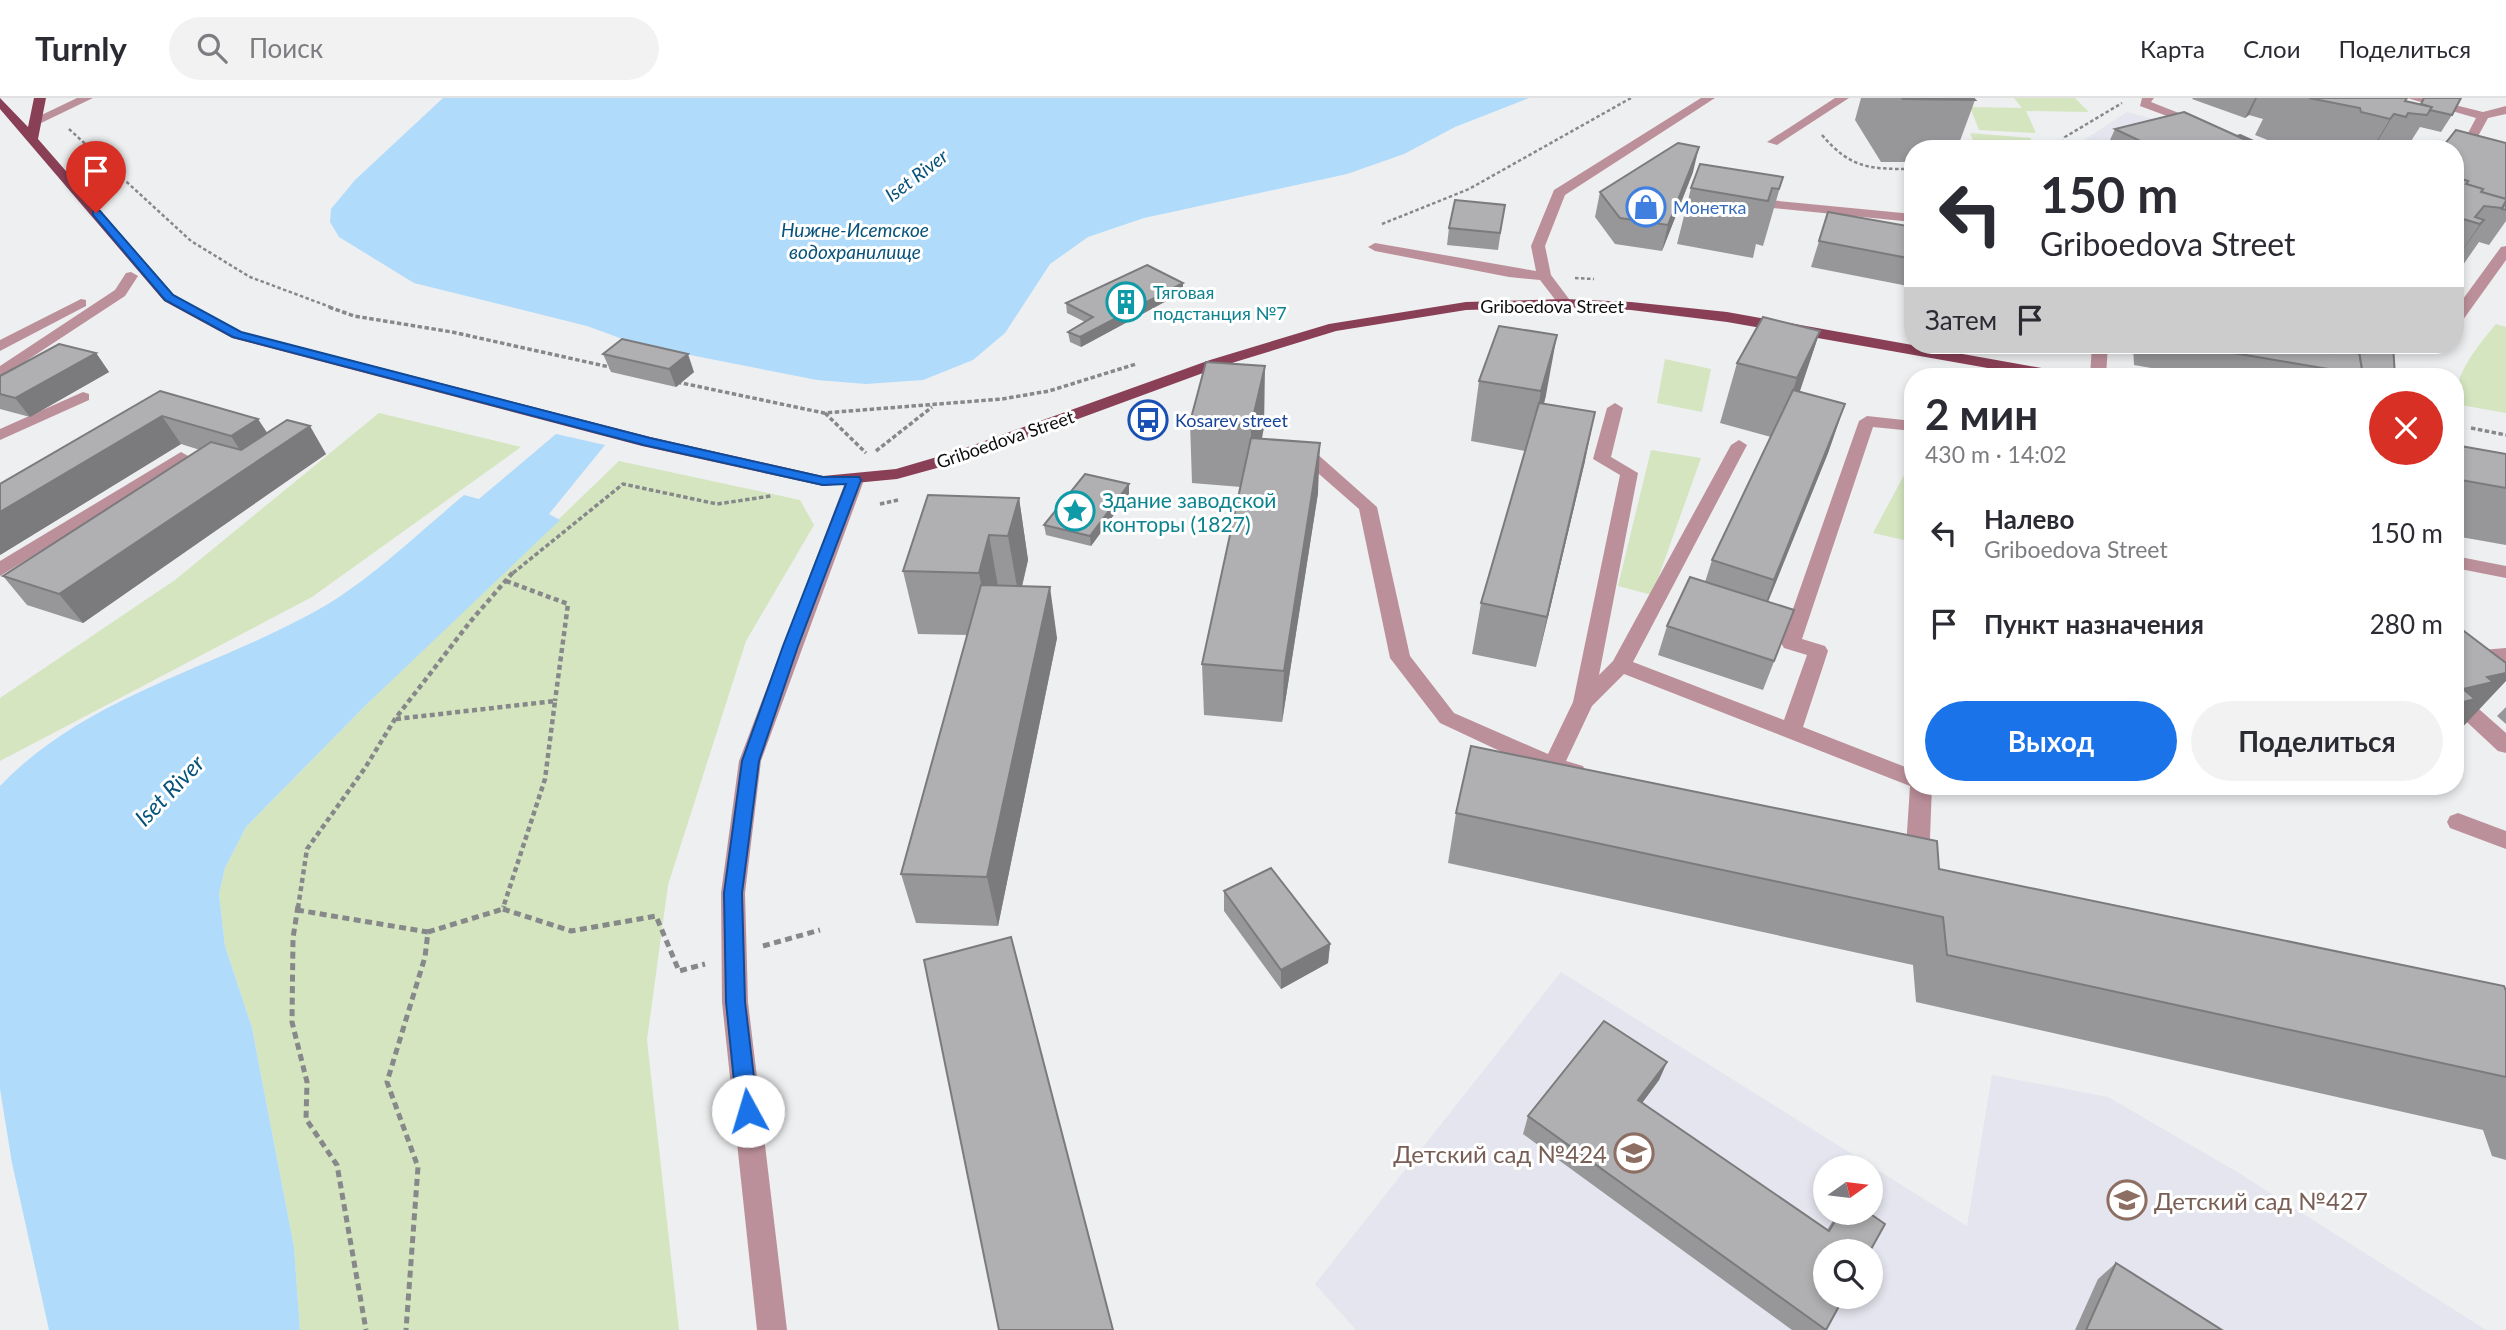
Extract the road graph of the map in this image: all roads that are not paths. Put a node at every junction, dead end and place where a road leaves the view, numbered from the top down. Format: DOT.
graph roads {
  1 [pos="40,98"];
  2 [pos="87,98"];
  3 [pos="1709,98"];
  4 [pos="1843,98"];
  5 [pos="2413,98"];
  6 [pos="2146,100"];
  7 [pos="0,102"];
  8 [pos="2506,110"];
  9 [pos="2483,116"];
  10 [pos="35,121"];
  11 [pos="2207,126"];
  12 [pos="32,139"];
  13 [pos="1773,142"];
  14 [pos="2464,142"];
  15 [pos="1733,200"];
  16 [pos="1904,217"];
  17 [pos="1375,247"];
  18 [pos="2505,251"];
  19 [pos="138,272"];
  20 [pos="1544,276"];
  21 [pos="1565,303"];
  22 [pos="2464,308"];
  23 [pos="0,346"];
  24 [pos="1904,349"];
  25 [pos="1935,354"];
  26 [pos="2013,368"];
  27 [pos="0,373"];
  28 [pos="83,397"];
  29 [pos="1615,408"];
  30 [pos="1904,425"];
  31 [pos="0,435"];
  32 [pos="1739,445"];
  33 [pos="1309,456"];
  34 [pos="181,457"];
  35 [pos="855,480"];
  36 [pos="2464,564"];
  37 [pos="0,570"];
  38 [pos="2506,572"];
  39 [pos="2506,655"];
  40 [pos="2464,657"];
  41 [pos="1621,664"];
  42 [pos="1583,702"];
  43 [pos="2464,707"];
  44 [pos="1791,731"];
  45 [pos="2506,745"];
  46 [pos="1553,766"];
  47 [pos="1904,775"];
  48 [pos="1593,776"];
  49 [pos="1922,795"];
  50 [pos="2458,822"];
  51 [pos="2506,840"];
  52 [pos="1890,856"];
  53 [pos="772,1330"];
  1 -- 10 [label="main road"];
  2 -- 10 [label="street"];
  3 -- 20 [label="street"];
  4 -- 13 [label="street"];
  5 -- 9 [label="street"];
  6 -- 11 [label="street"];
  7 -- 12 [label="main road, Griboedova Street"];
  8 -- 9 [label="street"];
  9 -- 14 [label="street"];
  10 -- 12 [label="main road"];
  12 -- 19 [label="main road, Griboedova Street"];
  15 -- 16 [label="street"];
  17 -- 20 [label="street"];
  18 -- 22 [label="street"];
  19 -- 23 [label="street"];
  19 -- 27 [label="street"];
  19 -- 35 [label="main road, Griboedova Street"];
  20 -- 21 [label="street"];
  21 -- 24 [label="main road, Griboedova Street"];
  21 -- 35 [label="main road, Griboedova Street"];
  25 -- 26 [label="main road, Griboedova Street"];
  28 -- 31 [label="street"];
  29 -- 42 [label="street"];
  30 -- 44 [label="street"];
  32 -- 41 [label="street"];
  33 -- 46 [label="street"];
  34 -- 37 [label="street"];
  35 -- 53 [label="street"];
  36 -- 38 [label="street"];
  39 -- 40 [label="street"];
  41 -- 42 [label="street"];
  41 -- 44 [label="street"];
  42 -- 46 [label="street"];
  43 -- 45 [label="street"];
  44 -- 47 [label="street"];
  46 -- 48 [label="street"];
  49 -- 52 [label="street"];
  50 -- 51 [label="street"];
}
